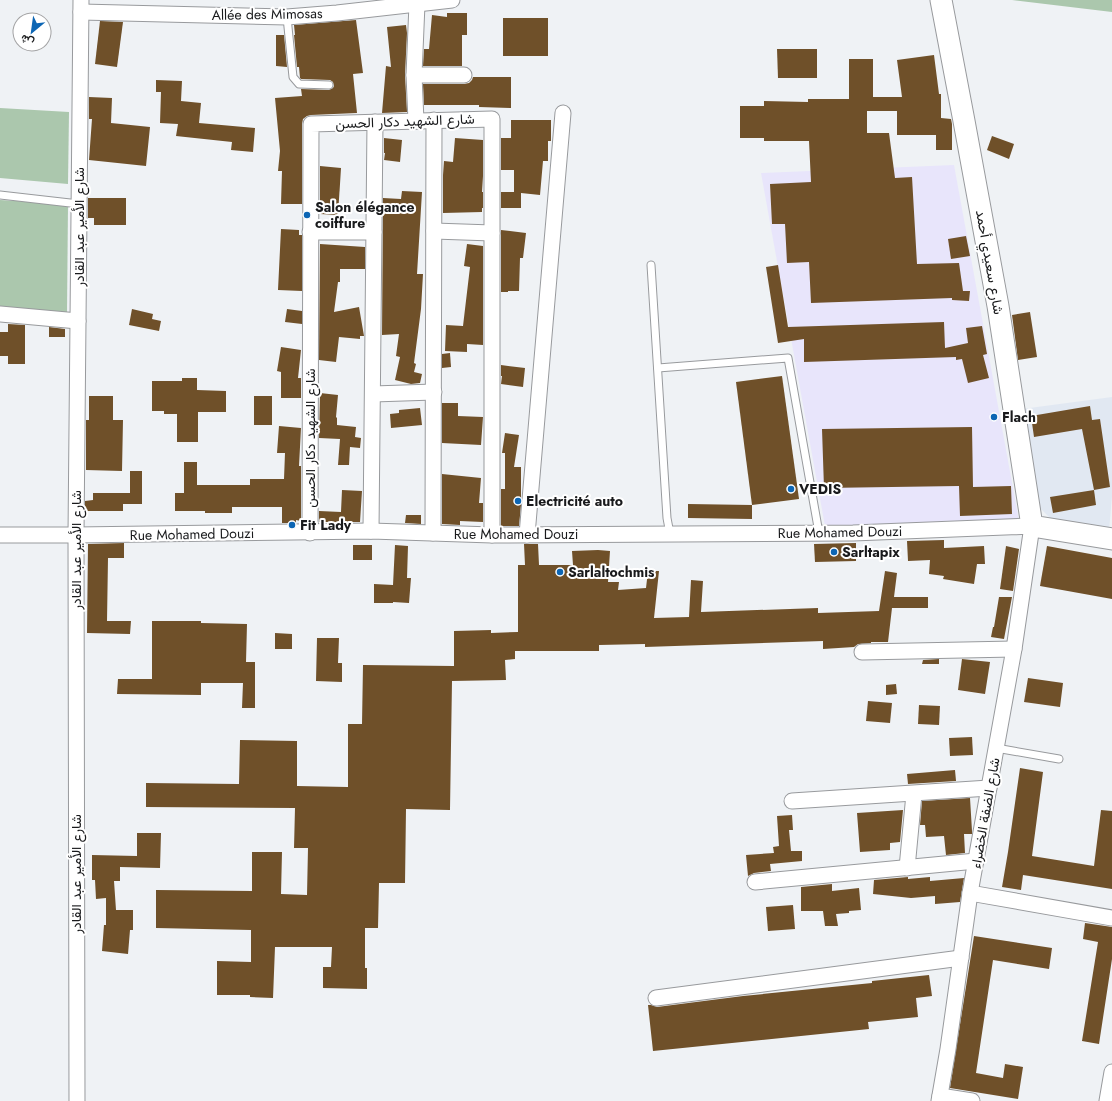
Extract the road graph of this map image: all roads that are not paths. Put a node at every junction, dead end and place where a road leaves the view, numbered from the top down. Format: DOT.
graph roads {
  1 [pos="452,0"];
  2 [pos="941,0"];
  3 [pos="417,4"];
  4 [pos="81,6"];
  5 [pos="287,17"];
  6 [pos="414,75"];
  7 [pos="464,75"];
  8 [pos="329,85"];
  9 [pos="563,113"];
  10 [pos="434,120"];
  11 [pos="416,121"];
  12 [pos="375,122"];
  13 [pos="0,195"];
  14 [pos="79,204"];
  15 [pos="434,231"];
  16 [pos="310,232"];
  17 [pos="374,232"];
  18 [pos="492,233"];
  19 [pos="652,265"];
  20 [pos="0,314"];
  21 [pos="78,321"];
  22 [pos="658,368"];
  23 [pos="434,392"];
  24 [pos="373,394"];
  25 [pos="1032,526"];
  26 [pos="371,531"];
  27 [pos="310,533"];
  28 [pos="433,533"];
  29 [pos="819,533"];
  30 [pos="670,534"];
  31 [pos="0,535"];
  32 [pos="76,535"];
  33 [pos="492,535"];
  34 [pos="528,535"];
  35 [pos="1112,539"];
  36 [pos="1014,649"];
  37 [pos="862,652"];
  38 [pos="996,748"];
  39 [pos="1059,759"];
  40 [pos="989,788"];
  41 [pos="914,794"];
  42 [pos="792,802"];
  43 [pos="976,861"];
  44 [pos="907,868"];
  45 [pos="755,882"];
  46 [pos="970,893"];
  47 [pos="1112,918"];
  48 [pos="961,958"];
  49 [pos="656,998"];
  50 [pos="1112,1072"];
  51 [pos="940,1099"];
  52 [pos="77,1101"];
  53 [pos="972,1101"];
  54 [pos="1107,1101"];
  1 -- 3 [label="street, Allée des Mimosas"];
  2 -- 25 [label="street, شارع سعيدي أحمد"];
  3 -- 5 [label="street, Allée des Mimosas"];
  3 -- 6 [label="street"];
  4 -- 5 [label="street, Allée des Mimosas"];
  4 -- 14 [label="street, شارع الأمير عبد القادر"];
  5 -- 8 [label="lane"];
  6 -- 7 [label="street"];
  6 -- 11 [label="street"];
  9 -- 34 [label="street"];
  10 -- 11 [label="street, شارع الشهيد دكار الحسن"];
  10 -- 15 [label="street"];
  10 -- 18 [label="street, شارع الشهيد دكار الحسن"];
  11 -- 12 [label="street, شارع الشهيد دكار الحسن"];
  12 -- 16 [label="street, شارع الشهيد دكار الحسن"];
  12 -- 17 [label="street"];
  13 -- 14 [label="lane"];
  14 -- 21 [label="street, شارع الأمير عبد القادر"];
  15 -- 18 [label="street"];
  15 -- 23 [label="street"];
  16 -- 17 [label="street"];
  16 -- 27 [label="street, شارع الشهيد دكار الحسن"];
  17 -- 24 [label="street"];
  18 -- 33 [label="street, شارع الشهيد دكار الحسن"];
  19 -- 22 [label="lane"];
  20 -- 21 [label="street"];
  21 -- 32 [label="street, شارع الأمير عبد القادر"];
  22 -- 29 [label="lane"];
  22 -- 30 [label="lane"];
  23 -- 24 [label="street"];
  23 -- 28 [label="street"];
  24 -- 26 [label="street"];
  25 -- 29 [label="street, Rue Mohamed Douzi"];
  25 -- 35 [label="street"];
  25 -- 36 [label="street, شارع الضفة الخضراء"];
  26 -- 27 [label="street, Rue Mohamed Douzi"];
  26 -- 28 [label="street, Rue Mohamed Douzi"];
  27 -- 32 [label="street, Rue Mohamed Douzi"];
  28 -- 33 [label="street, Rue Mohamed Douzi"];
  29 -- 30 [label="street, Rue Mohamed Douzi"];
  30 -- 34 [label="street, Rue Mohamed Douzi"];
  31 -- 32 [label="street, Rue Mohamed Douzi"];
  32 -- 52 [label="street, شارع الأمير عبد القادر"];
  33 -- 34 [label="street, Rue Mohamed Douzi"];
  36 -- 37 [label="street"];
  36 -- 38 [label="street, شارع الضفة الخضراء"];
  38 -- 39 [label="lane"];
  38 -- 40 [label="street, شارع الضفة الخضراء"];
  40 -- 41 [label="street"];
  40 -- 43 [label="street, شارع الضفة الخضراء"];
  41 -- 42 [label="street"];
  41 -- 44 [label="street"];
  43 -- 44 [label="street"];
  43 -- 46 [label="street, شارع الضفة الخضراء"];
  44 -- 45 [label="street"];
  46 -- 47 [label="street"];
  46 -- 48 [label="street, شارع الضفة الخضراء"];
  48 -- 49 [label="street"];
  48 -- 51 [label="street, شارع الضفة الخضراء"];
  50 -- 54 [label="street"];
  51 -- 53 [label="street"];
}
